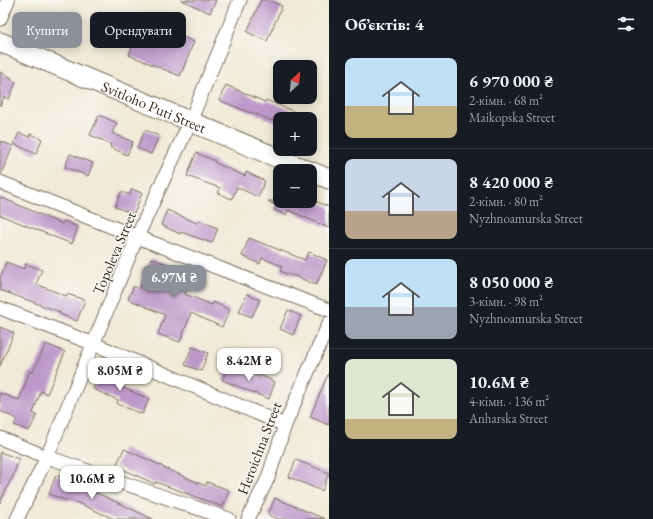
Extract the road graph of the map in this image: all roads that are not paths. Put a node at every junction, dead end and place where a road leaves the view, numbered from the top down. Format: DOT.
graph roads {
  1 [pos="8,0"];
  2 [pos="240,0"];
  3 [pos="0,19"];
  4 [pos="0,42"];
  5 [pos="190,122"];
  6 [pos="293,164"];
  7 [pos="317,174"];
  8 [pos="329,179"];
  9 [pos="0,182"];
  10 [pos="137,237"];
  11 [pos="0,308"];
  12 [pos="329,310"];
  13 [pos="329,323"];
  14 [pos="94,344"];
  15 [pos="285,425"];
  16 [pos="0,438"];
  17 [pos="47,457"];
  18 [pos="17,519"];
  19 [pos="229,519"];
  20 [pos="248,519"];
  1 -- 3 [label="street"];
  2 -- 5 [label="street, Topoleva Street"];
  4 -- 5 [label="main road, Svitloho Puti Street"];
  5 -- 6 [label="main road, Svitloho Puti Street"];
  5 -- 10 [label="street, Topoleva Street"];
  7 -- 8 [label="main road, Svitloho Puti Street"];
  9 -- 10 [label="street"];
  10 -- 12 [label="street"];
  10 -- 14 [label="street, Topoleva Street"];
  11 -- 14 [label="street"];
  13 -- 15 [label="street, Heroichna Street"];
  14 -- 15 [label="street"];
  14 -- 17 [label="street, Topoleva Street"];
  15 -- 20 [label="street, Heroichna Street"];
  16 -- 17 [label="street"];
  17 -- 18 [label="street, Topoleva Street"];
  17 -- 19 [label="street"];
}
